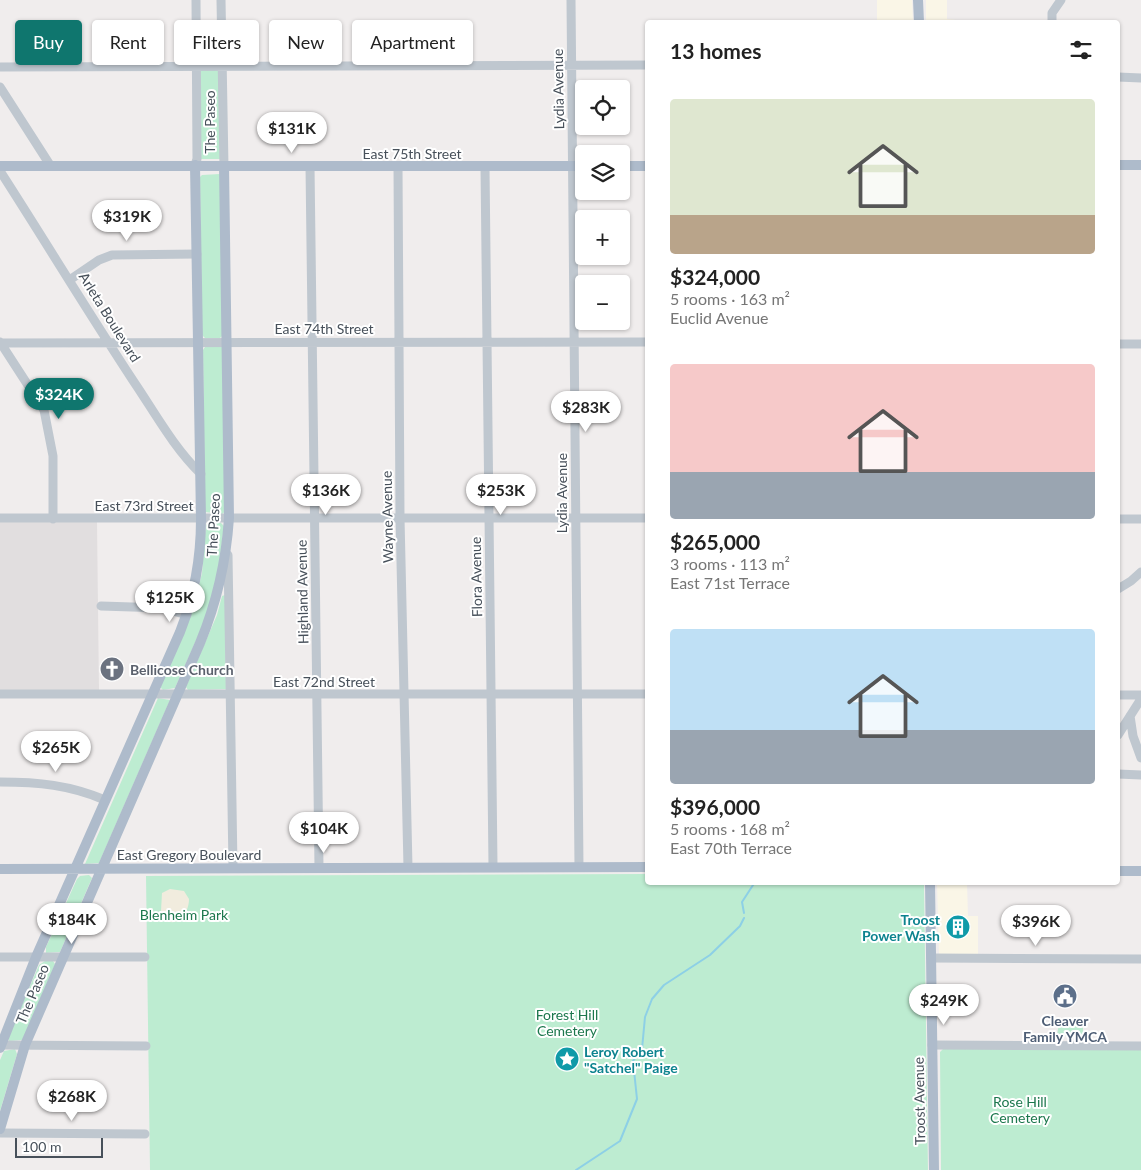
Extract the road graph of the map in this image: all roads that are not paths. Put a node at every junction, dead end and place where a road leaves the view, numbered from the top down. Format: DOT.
graph roads {
  1 [pos="196,0"];
  2 [pos="221,0"];
  3 [pos="571,0"];
  4 [pos="918,0"];
  5 [pos="1053,0"];
  6 [pos="1061,0"];
  7 [pos="1052,18"];
  8 [pos="919,20"];
  9 [pos="572,65"];
  10 [pos="196,66"];
  11 [pos="222,66"];
  12 [pos="645,66"];
  13 [pos="0,67"];
  14 [pos="1120,78"];
  15 [pos="1141,78"];
  16 [pos="0,87"];
  17 [pos="577,145"];
  18 [pos="195,165"];
  19 [pos="1120,165"];
  20 [pos="1141,165"];
  21 [pos="0,166"];
  22 [pos="50,166"];
  23 [pos="224,166"];
  24 [pos="310,166"];
  25 [pos="398,166"];
  26 [pos="575,166"];
  27 [pos="630,166"];
  28 [pos="645,166"];
  29 [pos="485,167"];
  30 [pos="0,171"];
  31 [pos="577,200"];
  32 [pos="197,254"];
  33 [pos="70,279"];
  34 [pos="198,342"];
  35 [pos="226,342"];
  36 [pos="312,342"];
  37 [pos="399,342"];
  38 [pos="487,342"];
  39 [pos="574,342"];
  40 [pos="645,342"];
  41 [pos="0,343"];
  42 [pos="108,343"];
  43 [pos="1120,344"];
  44 [pos="1141,344"];
  45 [pos="201,474"];
  46 [pos="0,518"];
  47 [pos="201,518"];
  48 [pos="229,518"];
  49 [pos="314,518"];
  50 [pos="400,518"];
  51 [pos="489,518"];
  52 [pos="575,518"];
  53 [pos="645,518"];
  54 [pos="53,519"];
  55 [pos="1120,519"];
  56 [pos="1141,519"];
  57 [pos="228,535"];
  58 [pos="1141,572"];
  59 [pos="1120,588"];
  60 [pos="101,606"];
  61 [pos="187,615"];
  62 [pos="0,694"];
  63 [pos="152,694"];
  64 [pos="178,694"];
  65 [pos="404,694"];
  66 [pos="491,694"];
  67 [pos="577,694"];
  68 [pos="645,694"];
  69 [pos="230,695"];
  70 [pos="317,695"];
  71 [pos="1120,695"];
  72 [pos="1141,695"];
  73 [pos="1141,699"];
  74 [pos="1130,716"];
  75 [pos="1120,732"];
  76 [pos="1141,758"];
  77 [pos="1120,774"];
  78 [pos="1141,776"];
  79 [pos="0,782"];
  80 [pos="105,800"];
  81 [pos="493,866"];
  82 [pos="233,867"];
  83 [pos="319,867"];
  84 [pos="408,867"];
  85 [pos="579,867"];
  86 [pos="645,867"];
  87 [pos="75,868"];
  88 [pos="102,868"];
  89 [pos="0,869"];
  90 [pos="1120,871"];
  91 [pos="1141,871"];
  92 [pos="930,885"];
  93 [pos="0,957"];
  94 [pos="36,957"];
  95 [pos="63,957"];
  96 [pos="145,957"];
  97 [pos="931,958"];
  98 [pos="1141,959"];
  99 [pos="26,1045"];
  100 [pos="932,1045"];
  101 [pos="0,1046"];
  102 [pos="146,1046"];
  103 [pos="1141,1046"];
  104 [pos="0,1128"];
  105 [pos="0,1134"];
  106 [pos="145,1134"];
  107 [pos="934,1170"];
  1 -- 10 [label="street, The Paseo"];
  2 -- 11 [label="street, The Paseo"];
  3 -- 9 [label="street, Lydia Avenue"];
  4 -- 8 [label="main road"];
  5 -- 7 [label="street"];
  6 -- 7 [label="street"];
  9 -- 11 [label="street"];
  9 -- 12 [label="street"];
  9 -- 17 [label="street, Lydia Avenue"];
  10 -- 11 [label="street"];
  10 -- 13 [label="street"];
  10 -- 18 [label="street, The Paseo"];
  11 -- 23 [label="street, The Paseo"];
  14 -- 15 [label="street"];
  16 -- 22 [label="street"];
  18 -- 22 [label="main road, East 75th Street"];
  18 -- 23 [label="main road, East 75th Street"];
  18 -- 32 [label="main road, The Paseo"];
  19 -- 20 [label="main road"];
  21 -- 22 [label="main road, East 75th Street"];
  23 -- 24 [label="main road, East 75th Street"];
  23 -- 35 [label="main road, The Paseo"];
  24 -- 25 [label="main road, East 75th Street"];
  24 -- 36 [label="street, Highland Avenue"];
  25 -- 29 [label="main road, East 75th Street"];
  25 -- 37 [label="street, Wayne Avenue"];
  26 -- 29 [label="main road, East 75th Street"];
  27 -- 28 [label="main road"];
  29 -- 38 [label="street, Flora Avenue"];
  30 -- 33 [label="street, Arleta Boulevard"];
  31 -- 39 [label="street, Lydia Avenue"];
  32 -- 33 [label="street"];
  32 -- 34 [label="main road, The Paseo"];
  33 -- 42 [label="street, Arleta Boulevard"];
  34 -- 35 [label="street, East 74th Street"];
  34 -- 42 [label="street, East 74th Street"];
  34 -- 45 [label="main road, The Paseo"];
  35 -- 36 [label="street, East 74th Street"];
  35 -- 48 [label="main road, The Paseo"];
  36 -- 37 [label="street, East 74th Street"];
  36 -- 49 [label="street, Highland Avenue"];
  37 -- 38 [label="street, East 74th Street"];
  37 -- 50 [label="street, Wayne Avenue"];
  38 -- 39 [label="street, East 74th Street"];
  38 -- 51 [label="street, Flora Avenue"];
  39 -- 40 [label="street, East 74th Street"];
  39 -- 52 [label="street, Lydia Avenue"];
  41 -- 42 [label="street, East 74th Street"];
  41 -- 54 [label="street"];
  42 -- 45 [label="street, Arleta Boulevard"];
  43 -- 44 [label="street"];
  45 -- 47 [label="main road, The Paseo"];
  46 -- 54 [label="street, East 73rd Street"];
  47 -- 48 [label="street, East 73rd Street"];
  47 -- 54 [label="street, East 73rd Street"];
  47 -- 61 [label="main road, The Paseo"];
  48 -- 49 [label="street, East 73rd Street"];
  48 -- 57 [label="main road, The Paseo"];
  49 -- 50 [label="street, East 73rd Street"];
  49 -- 70 [label="street, Highland Avenue"];
  50 -- 51 [label="street, East 73rd Street"];
  50 -- 65 [label="street, Wayne Avenue"];
  51 -- 52 [label="street, East 73rd Street"];
  51 -- 66 [label="street, Flora Avenue"];
  52 -- 53 [label="street, East 73rd Street"];
  52 -- 67 [label="street, Lydia Avenue"];
  55 -- 56 [label="street"];
  57 -- 64 [label="main road, The Paseo"];
  57 -- 69 [label="street"];
  58 -- 59 [label="street"];
  60 -- 61 [label="street"];
  61 -- 63 [label="main road, The Paseo"];
  62 -- 63 [label="street, East 72nd Street"];
  63 -- 64 [label="street, East 72nd Street"];
  63 -- 80 [label="main road, The Paseo"];
  64 -- 69 [label="street, East 72nd Street"];
  64 -- 88 [label="main road, The Paseo"];
  65 -- 66 [label="street, East 72nd Street"];
  65 -- 70 [label="street, East 72nd Street"];
  65 -- 84 [label="street, Wayne Avenue"];
  66 -- 67 [label="street, East 72nd Street"];
  66 -- 81 [label="street, Flora Avenue"];
  67 -- 68 [label="street, East 72nd Street"];
  67 -- 85 [label="street, Lydia Avenue"];
  69 -- 70 [label="street, East 72nd Street"];
  69 -- 82 [label="street"];
  70 -- 83 [label="street, Highland Avenue"];
  71 -- 72 [label="street"];
  73 -- 74 [label="street"];
  74 -- 75 [label="street"];
  74 -- 76 [label="street"];
  77 -- 78 [label="street"];
  79 -- 80 [label="street"];
  80 -- 87 [label="main road, The Paseo"];
  81 -- 84 [label="main road, East Gregory Boulevard"];
  81 -- 85 [label="main road, East Gregory Boulevard"];
  82 -- 83 [label="main road, East Gregory Boulevard"];
  82 -- 88 [label="main road, East Gregory Boulevard"];
  83 -- 84 [label="main road, East Gregory Boulevard"];
  85 -- 86 [label="main road, East Gregory Boulevard"];
  87 -- 88 [label="main road, East Gregory Boulevard"];
  87 -- 89 [label="main road, East Gregory Boulevard"];
  87 -- 94 [label="main road, The Paseo"];
  88 -- 95 [label="main road, The Paseo"];
  90 -- 91 [label="main road"];
  92 -- 97 [label="main road, Troost Avenue"];
  93 -- 94 [label="street"];
  94 -- 95 [label="street"];
  94 -- 101 [label="main road, The Paseo"];
  95 -- 96 [label="street"];
  95 -- 99 [label="main road, The Paseo"];
  97 -- 98 [label="street"];
  97 -- 100 [label="main road, Troost Avenue"];
  99 -- 101 [label="street"];
  99 -- 102 [label="street"];
  99 -- 104 [label="main road, The Paseo"];
  100 -- 103 [label="street"];
  100 -- 107 [label="main road, Troost Avenue"];
  105 -- 106 [label="street"];
}
